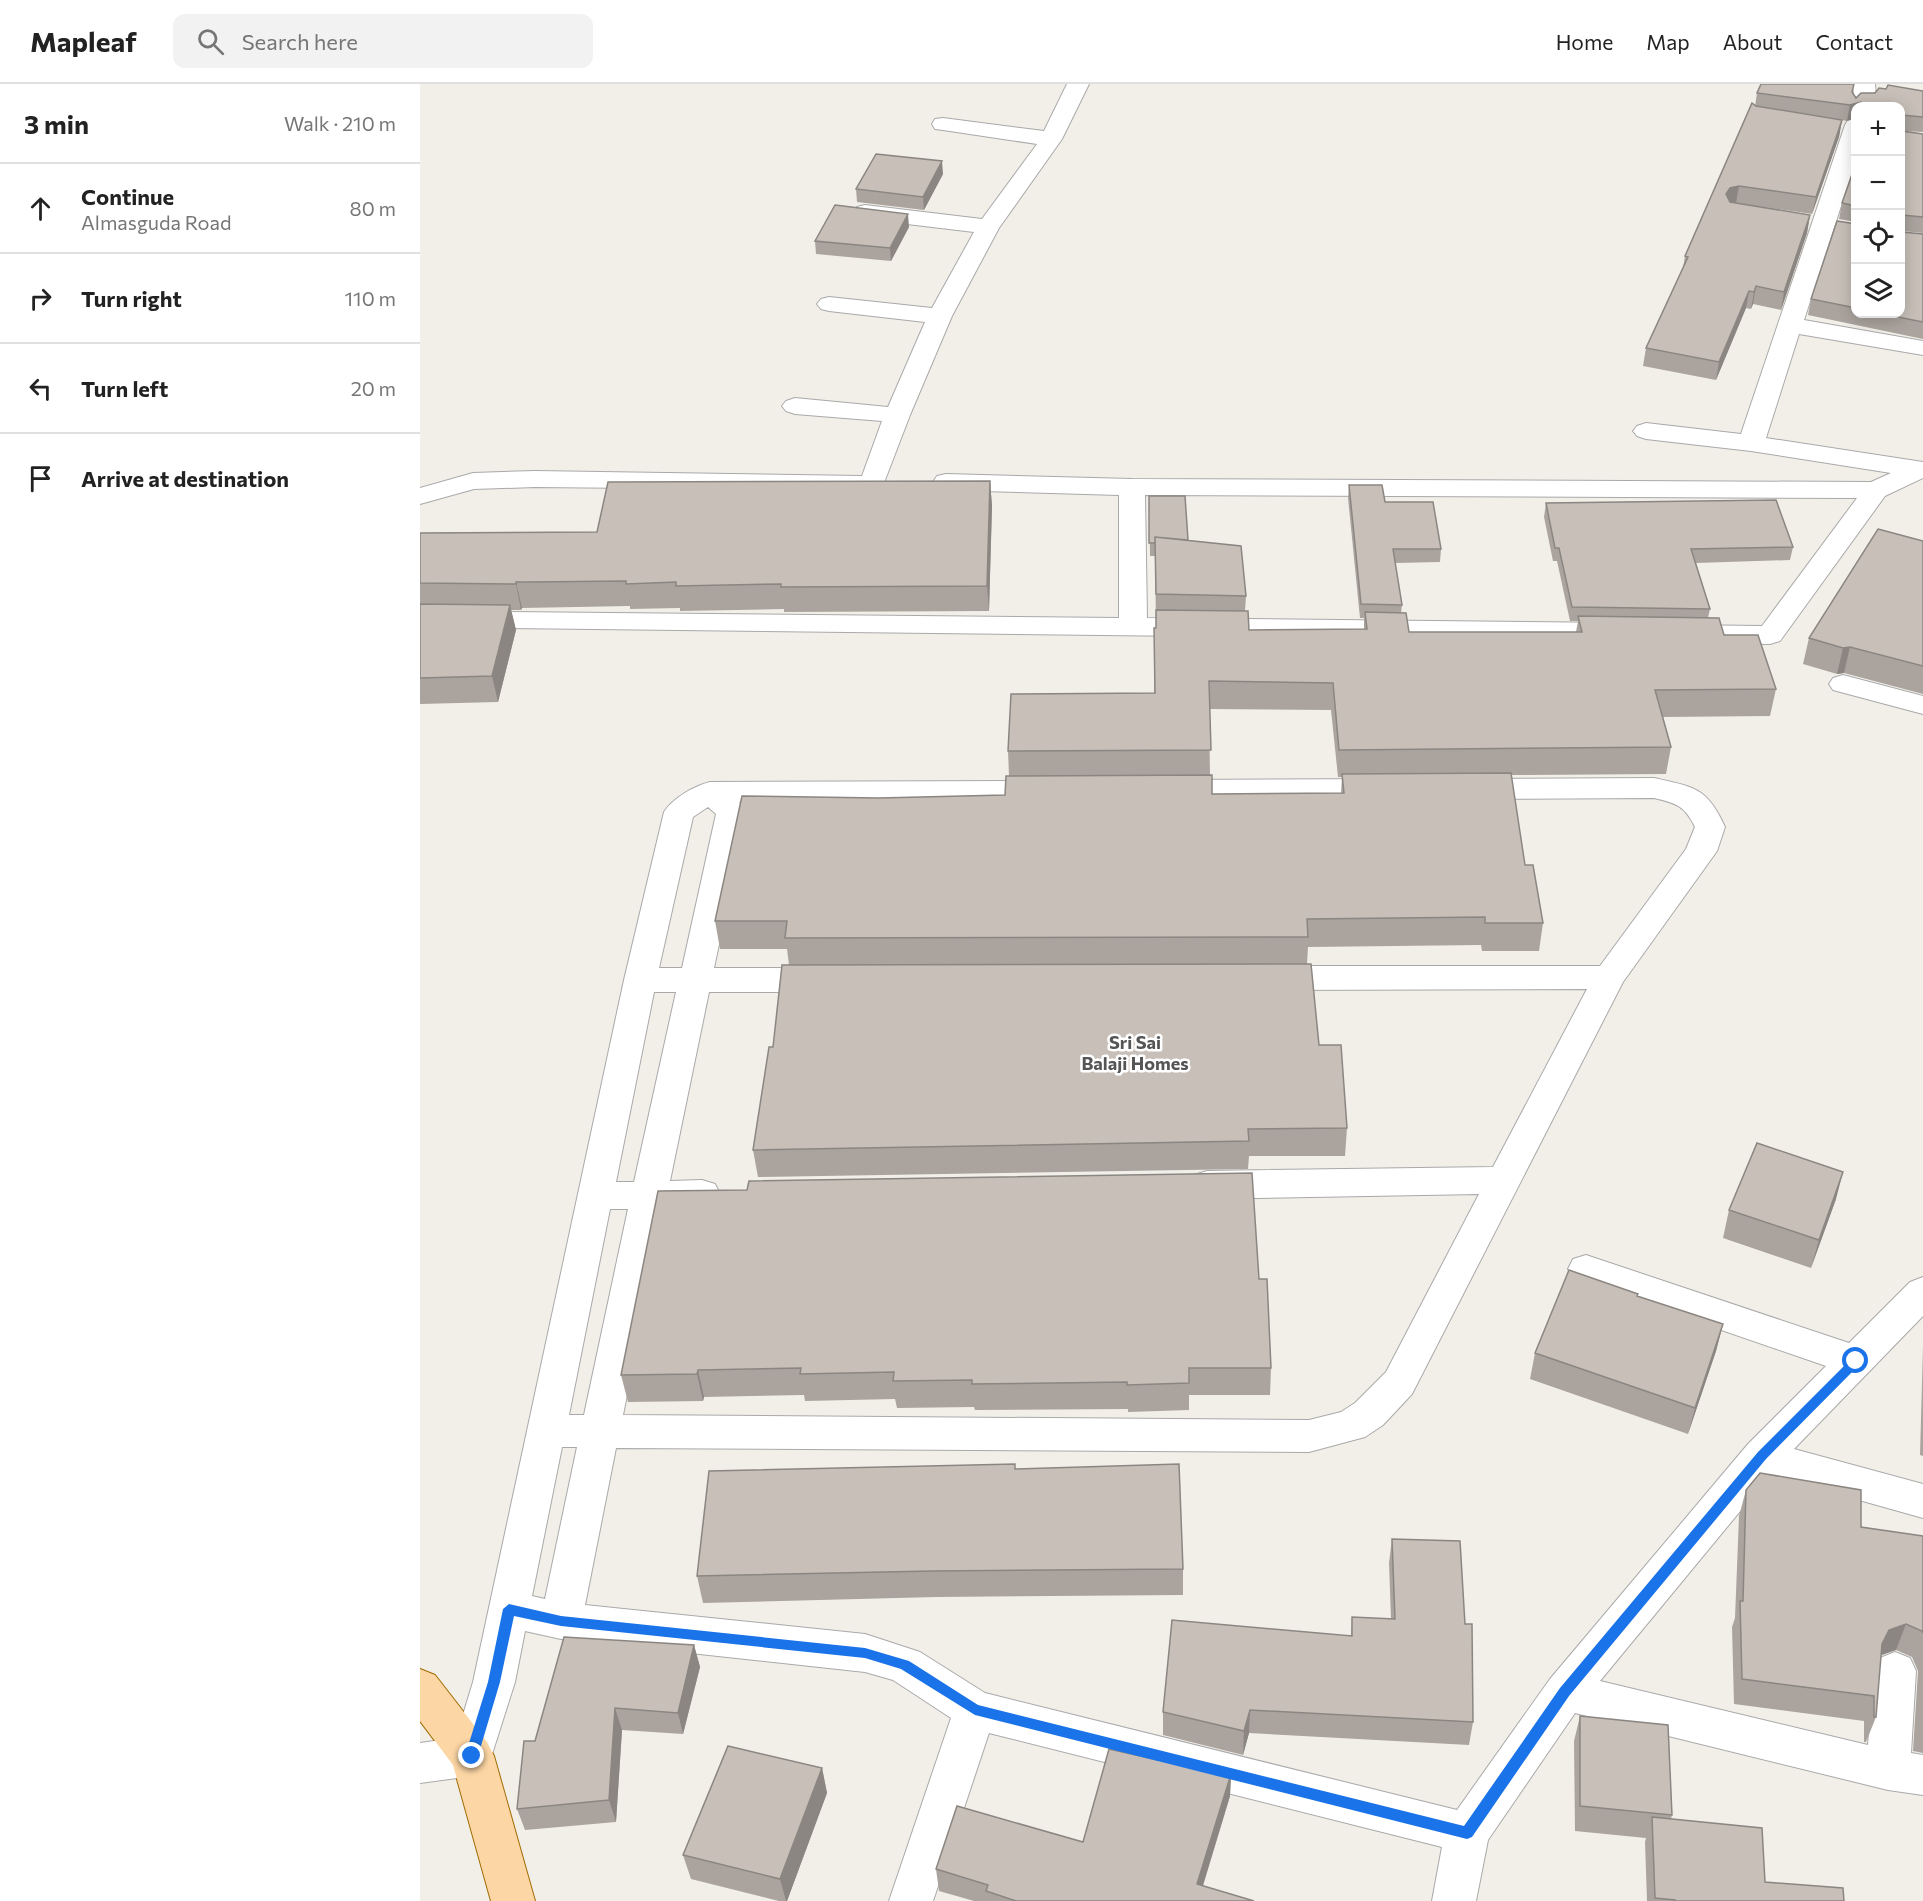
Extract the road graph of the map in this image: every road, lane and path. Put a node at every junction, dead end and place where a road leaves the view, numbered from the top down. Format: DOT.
graph roads {
  1 [pos="1078,84"];
  2 [pos="1864,84"];
  3 [pos="1863,102"];
  4 [pos="943,124"];
  5 [pos="1849,128"];
  6 [pos="1051,138"];
  7 [pos="856,211"];
  8 [pos="988,227"];
  9 [pos="829,304"];
  10 [pos="940,316"];
  11 [pos="1790,325"];
  12 [pos="1923,348"];
  13 [pos="795,406"];
  14 [pos="897,415"];
  15 [pos="1646,430"];
  16 [pos="1751,443"];
  17 [pos="1920,470"];
  18 [pos="897,482"];
  19 [pos="1132,487"];
  20 [pos="1876,490"];
  21 [pos="420,496"];
  22 [pos="420,620"];
  23 [pos="1133,627"];
  24 [pos="1843,684"];
  25 [pos="1923,705"];
  26 [pos="1081,790"];
  27 [pos="1140,790"];
  28 [pos="710,792"];
  29 [pos="1609,977"];
  30 [pos="1241,979"];
  31 [pos="640,980"];
  32 [pos="850,980"];
  33 [pos="696,981"];
  34 [pos="1505,1180"];
  35 [pos="1172,1186"];
  36 [pos="732,1193"];
  37 [pos="648,1194"];
  38 [pos="595,1196"];
  39 [pos="1586,1269"];
  40 [pos="1923,1292"];
  41 [pos="1856,1361"];
  42 [pos="546,1431"];
  43 [pos="599,1431"];
  44 [pos="1762,1456"];
  45 [pos="1923,1502"];
  46 [pos="509,1609"];
  47 [pos="561,1621"];
  48 [pos="1895,1671"];
  49 [pos="420,1688"];
  50 [pos="1565,1692"];
  51 [pos="975,1710"];
  52 [pos="472,1756"];
  53 [pos="420,1763"];
  54 [pos="1906,1772"];
  55 [pos="1467,1833"];
  56 [pos="513,1901"];
  57 [pos="911,1901"];
  58 [pos="1454,1901"];
  1 -- 6 [label="street"];
  2 -- 3 [label="street"];
  4 -- 6 [label="street"];
  5 -- 11 [label="street"];
  6 -- 8 [label="street"];
  7 -- 8 [label="street"];
  8 -- 10 [label="street"];
  9 -- 10 [label="street"];
  10 -- 14 [label="street"];
  11 -- 12 [label="street"];
  11 -- 16 [label="street"];
  13 -- 14 [label="street"];
  14 -- 18 [label="street"];
  15 -- 16 [label="street"];
  16 -- 17 [label="street"];
  17 -- 20 [label="street"];
  18 -- 19 [label="street"];
  18 -- 21 [label="street"];
  19 -- 20 [label="street"];
  19 -- 23 [label="street"];
  20 -- 23 [label="street"];
  22 -- 23 [label="street"];
  24 -- 25 [label="street"];
  26 -- 28 [label="street"];
  27 -- 29 [label="street"];
  28 -- 31 [label="street"];
  28 -- 33 [label="street"];
  29 -- 30 [label="street"];
  29 -- 34 [label="street"];
  31 -- 33 [label="street"];
  31 -- 38 [label="street"];
  32 -- 33 [label="street"];
  33 -- 37 [label="street"];
  34 -- 35 [label="street"];
  34 -- 43 [label="street"];
  36 -- 37 [label="street"];
  37 -- 38 [label="street"];
  37 -- 43 [label="street"];
  38 -- 42 [label="street"];
  39 -- 41 [label="street"];
  40 -- 41 [label="street"];
  41 -- 44 [label="street"];
  42 -- 43 [label="street"];
  42 -- 46 [label="street"];
  43 -- 47 [label="street"];
  44 -- 45 [label="street"];
  44 -- 50 [label="street"];
  46 -- 47 [label="street"];
  46 -- 52 [label="street"];
  47 -- 51 [label="street"];
  48 -- 54 [label="street"];
  49 -- 52 [label="main road"];
  50 -- 54 [label="street"];
  50 -- 55 [label="street"];
  51 -- 55 [label="street"];
  51 -- 57 [label="street"];
  52 -- 53 [label="street"];
  52 -- 56 [label="main road"];
  55 -- 58 [label="street"];
}
